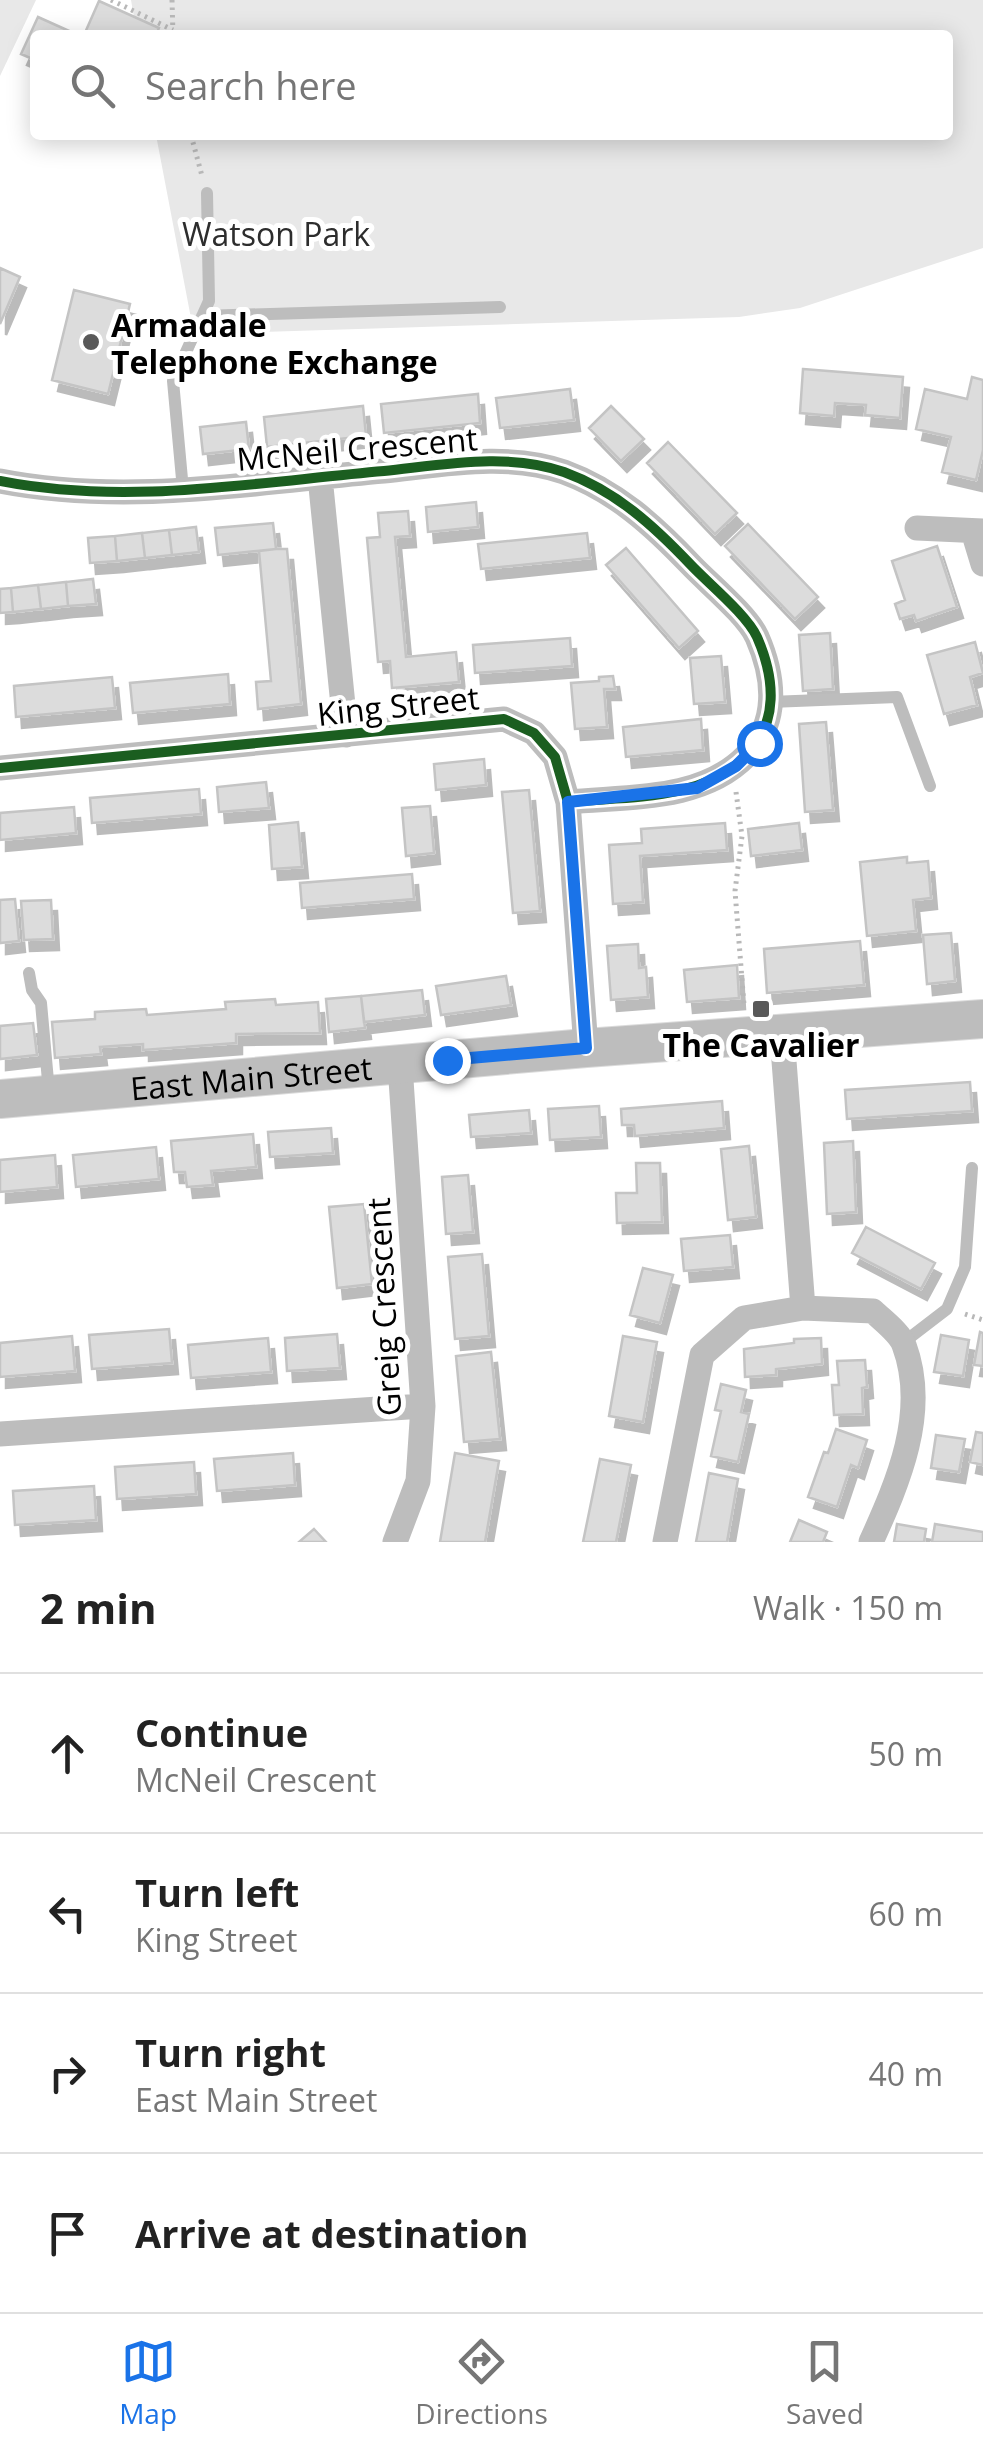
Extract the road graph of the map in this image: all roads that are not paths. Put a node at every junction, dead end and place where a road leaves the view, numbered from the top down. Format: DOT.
graph roads {
  1 [pos="207,193"];
  2 [pos="500,307"];
  3 [pos="202,316"];
  4 [pos="320,477"];
  5 [pos="0,481"];
  6 [pos="183,490"];
  7 [pos="916,528"];
  8 [pos="978,530"];
  9 [pos="983,564"];
  10 [pos="770,702"];
  11 [pos="346,735"];
  12 [pos="0,768"];
  13 [pos="930,786"];
  14 [pos="568,802"];
  15 [pos="29,972"];
  16 [pos="983,1018"];
  17 [pos="765,1036"];
  18 [pos="586,1048"];
  19 [pos="400,1064"];
  20 [pos="49,1094"];
  21 [pos="0,1099"];
  22 [pos="972,1168"];
  23 [pos="803,1308"];
  24 [pos="904,1342"];
  25 [pos="424,1406"];
  26 [pos="0,1434"];
  27 [pos="396,1542"];
  28 [pos="665,1542"];
  29 [pos="871,1542"];
  1 -- 3 [label="lane"];
  2 -- 3 [label="lane"];
  3 -- 6 [label="lane"];
  4 -- 6 [label="street, McNeil Crescent"];
  4 -- 10 [label="street, McNeil Crescent"];
  4 -- 11 [label="street"];
  5 -- 6 [label="street, McNeil Crescent"];
  7 -- 8 [label="street"];
  8 -- 9 [label="street"];
  10 -- 13 [label="lane"];
  10 -- 14 [label="street, McNeil Crescent"];
  11 -- 12 [label="street, King Street"];
  11 -- 14 [label="street, King Street"];
  14 -- 18 [label="street, King Street"];
  15 -- 20 [label="lane"];
  16 -- 17 [label="main road, East Main Street"];
  17 -- 18 [label="main road, East Main Street"];
  17 -- 23 [label="street"];
  18 -- 19 [label="main road, East Main Street"];
  19 -- 20 [label="main road, East Main Street"];
  19 -- 25 [label="street, Greig Crescent"];
  20 -- 21 [label="main road, East Main Street"];
  22 -- 24 [label="lane"];
  23 -- 24 [label="street"];
  23 -- 28 [label="street"];
  24 -- 29 [label="street"];
  25 -- 26 [label="street"];
  25 -- 27 [label="street, Greig Crescent"];
}
